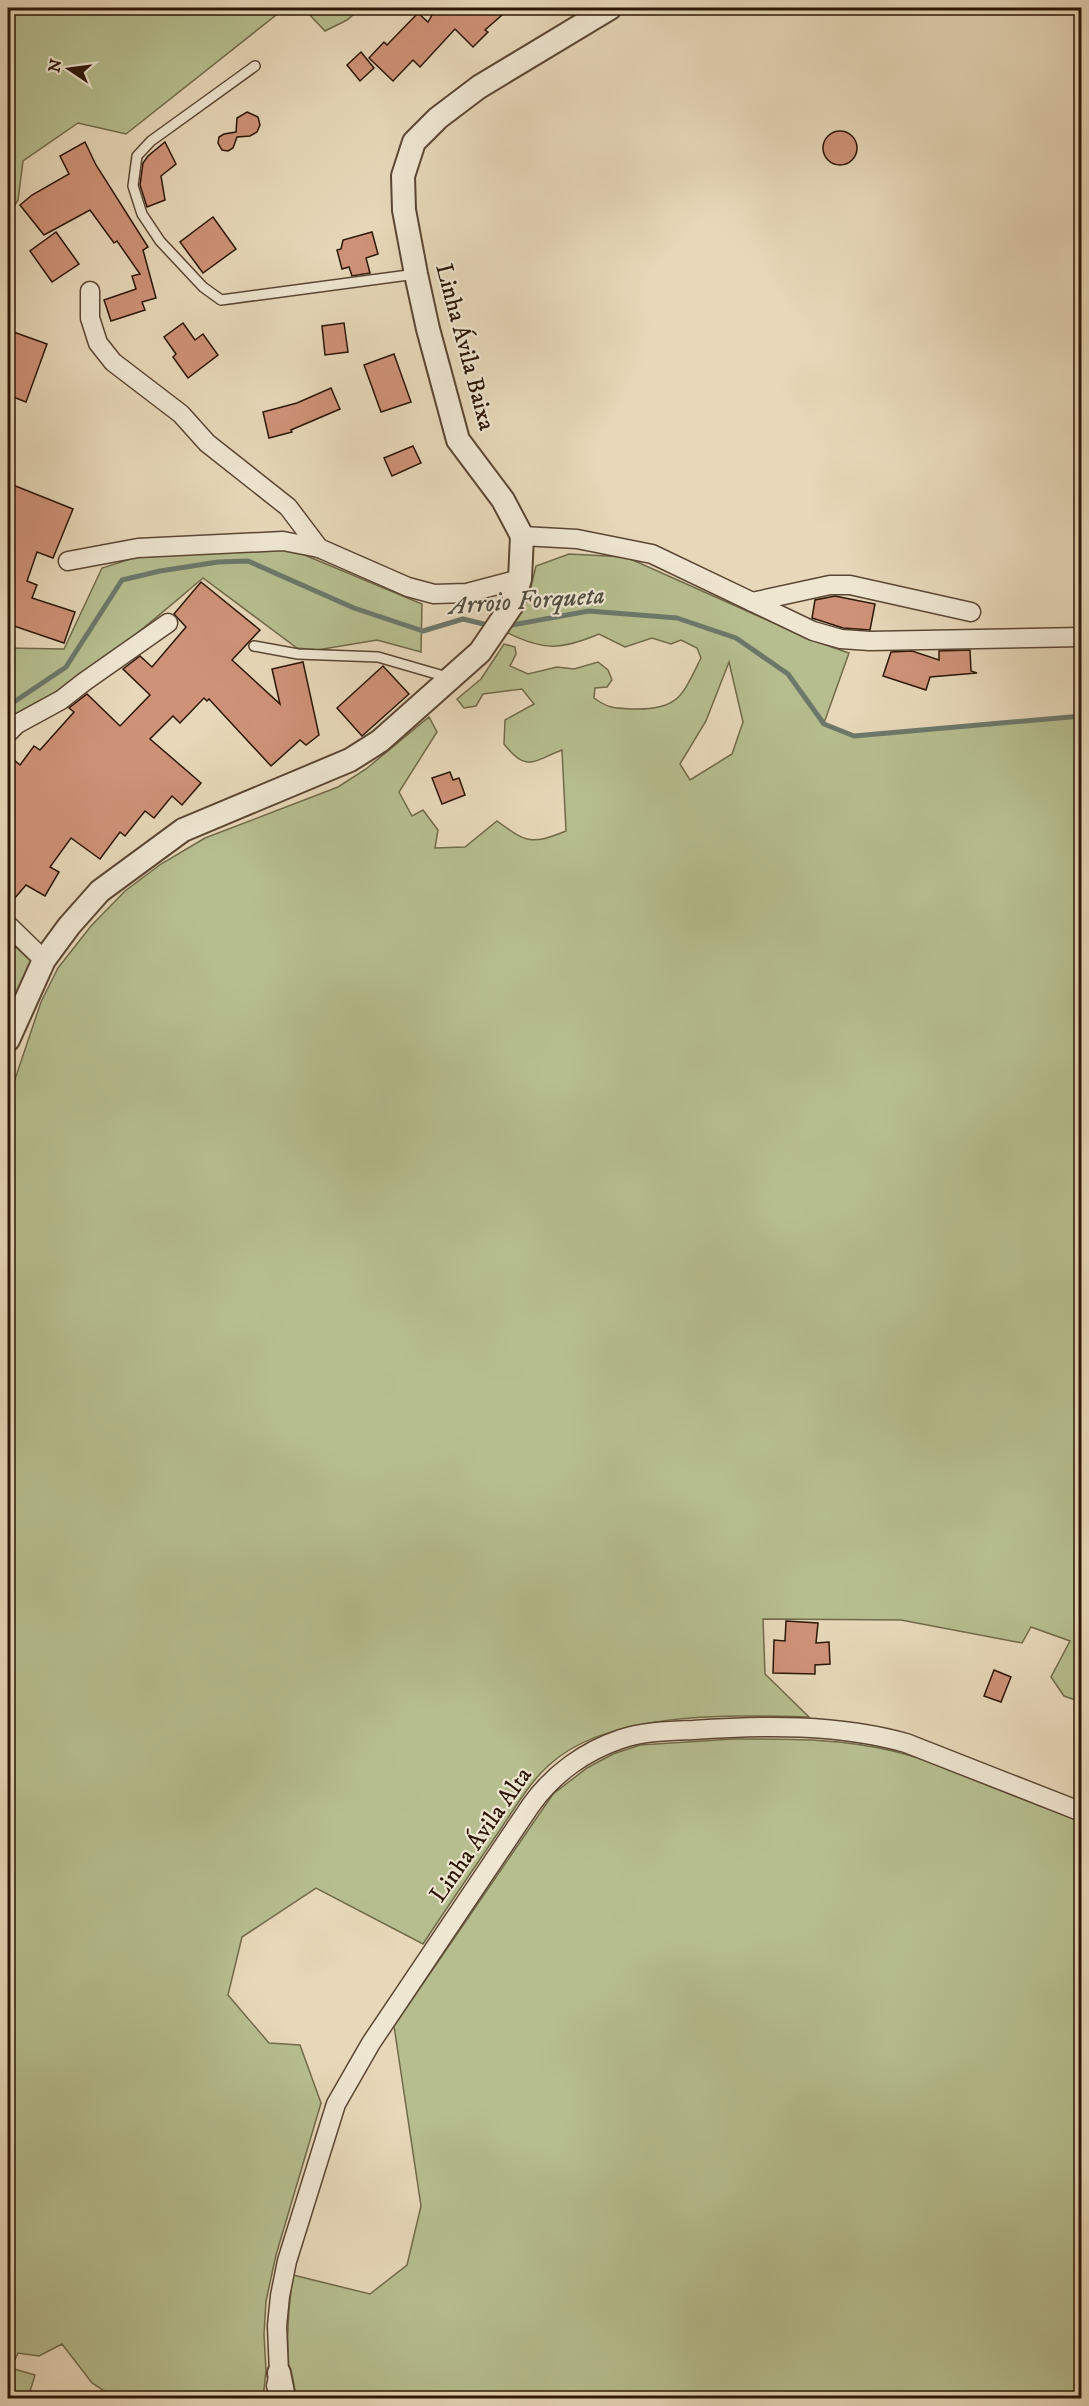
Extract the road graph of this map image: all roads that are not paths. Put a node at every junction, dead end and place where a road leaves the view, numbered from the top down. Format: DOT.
graph roads {
  1 [pos="610,8"];
  2 [pos="255,66"];
  3 [pos="416,274"];
  4 [pos="90,291"];
  5 [pos="522,536"];
  6 [pos="318,548"];
  7 [pos="68,561"];
  8 [pos="520,579"];
  9 [pos="752,602"];
  10 [pos="971,612"];
  11 [pos="168,623"];
  12 [pos="1082,637"];
  13 [pos="254,646"];
  14 [pos="453,679"];
  15 [pos="8,733"];
  16 [pos="8,925"];
  17 [pos="44,960"];
  18 [pos="8,1040"];
  19 [pos="1082,1812"];
  20 [pos="279,2373"];
  21 [pos="274,2398"];
  22 [pos="284,2398"];
  1 -- 3 [label="street, Linha Ávila Baixa"];
  2 -- 3 [label="lane"];
  3 -- 5 [label="street, Linha Ávila Baixa"];
  4 -- 6 [label="street"];
  5 -- 8 [label="street"];
  5 -- 9 [label="street"];
  6 -- 7 [label="street"];
  6 -- 8 [label="street"];
  8 -- 14 [label="street"];
  9 -- 10 [label="street"];
  9 -- 12 [label="street"];
  11 -- 15 [label="street"];
  13 -- 14 [label="lane"];
  14 -- 17 [label="street"];
  16 -- 17 [label="street"];
  17 -- 18 [label="street"];
  19 -- 20 [label="street, Linha Ávila Alta"];
  20 -- 21 [label="street"];
  20 -- 22 [label="street, Linha Ávila Alta"];
}
